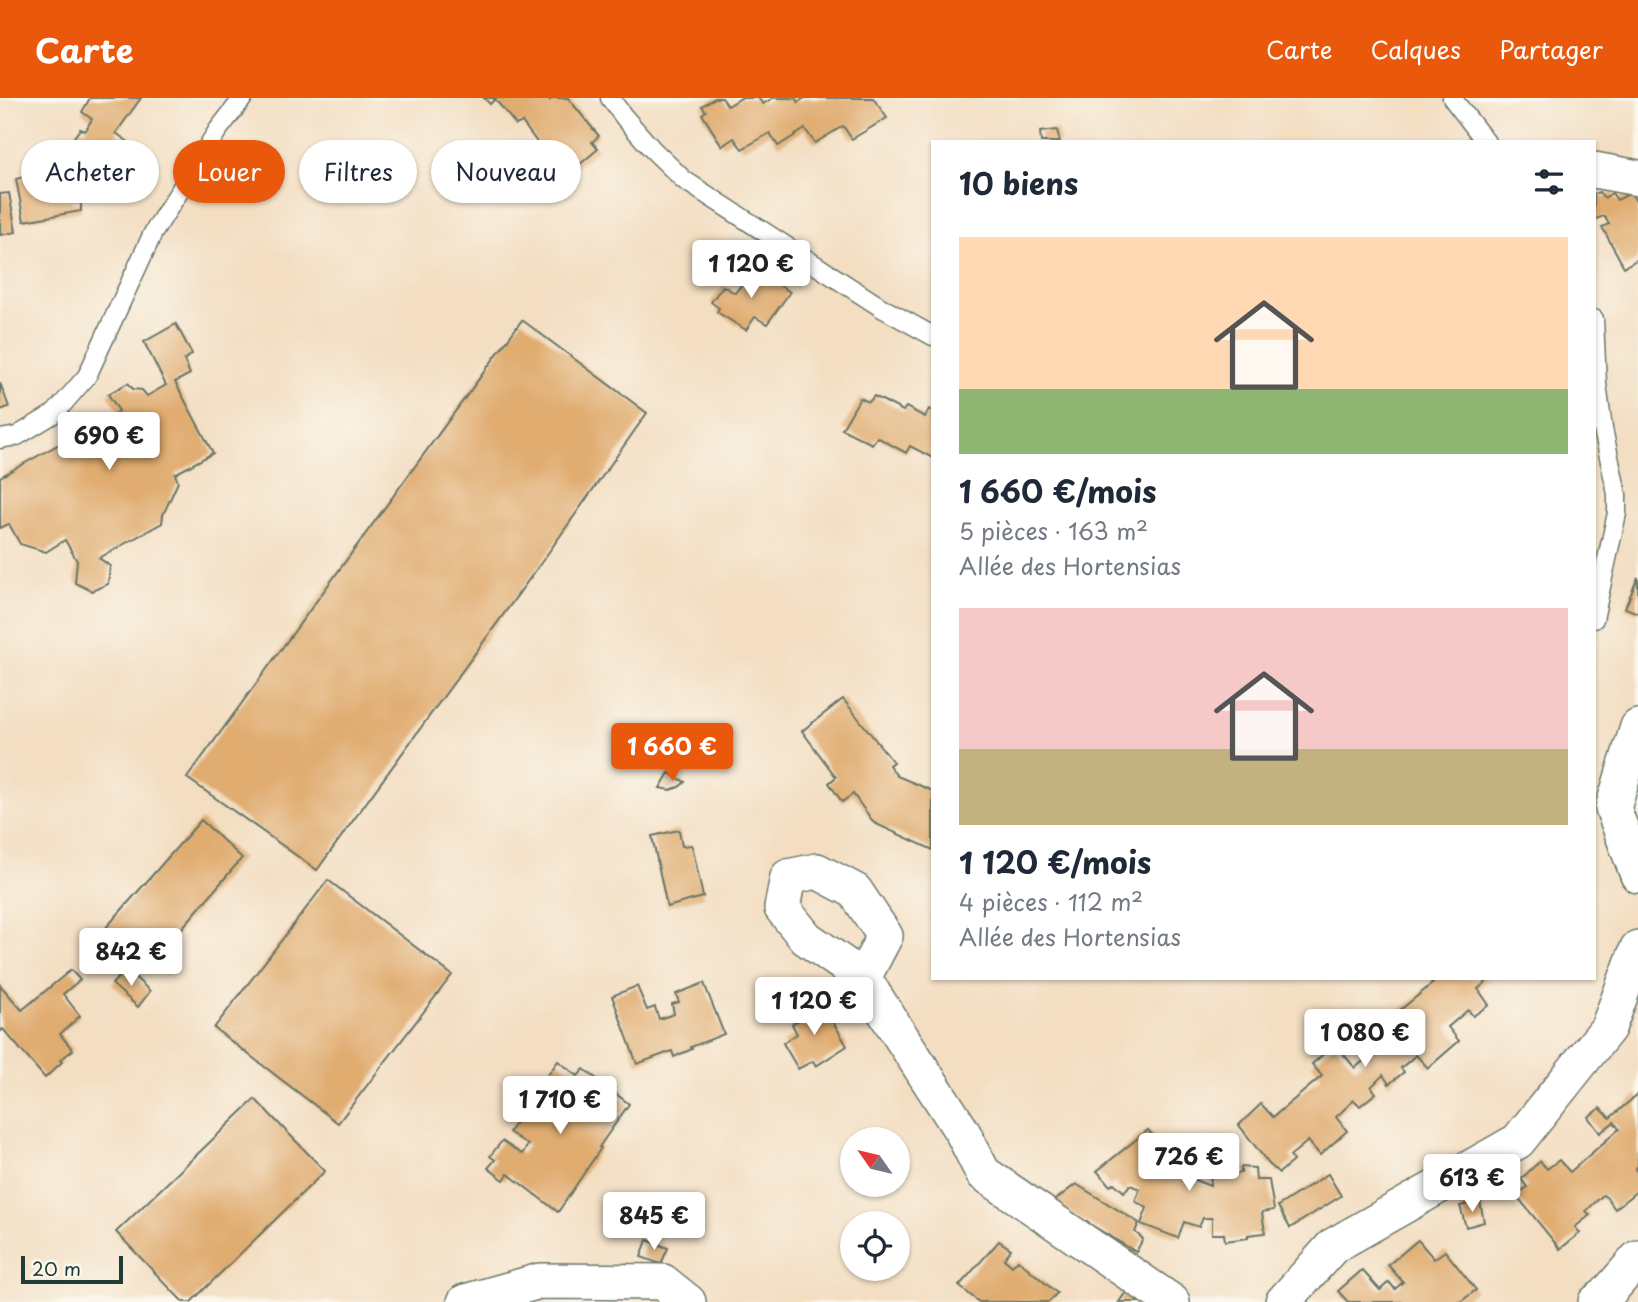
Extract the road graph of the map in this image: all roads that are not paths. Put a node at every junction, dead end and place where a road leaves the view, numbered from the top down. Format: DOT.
graph roads {
  1 [pos="243,98"];
  2 [pos="610,98"];
  3 [pos="1452,98"];
  4 [pos="1484,140"];
  5 [pos="1596,170"];
  6 [pos="1638,178"];
  7 [pos="931,335"];
  8 [pos="1596,362"];
  9 [pos="0,439"];
  10 [pos="1599,579"];
  11 [pos="1596,603"];
  12 [pos="1638,727"];
  13 [pos="1604,802"];
  14 [pos="1638,874"];
  15 [pos="1638,948"];
  16 [pos="863,978"];
  17 [pos="1638,1258"];
  18 [pos="537,1292"];
  19 [pos="465,1302"];
  20 [pos="688,1302"];
  21 [pos="1172,1302"];
  22 [pos="1283,1302"];
  23 [pos="1597,1302"];
  1 -- 9 [label="lane"];
  2 -- 7 [label="lane"];
  3 -- 4 [label="lane"];
  5 -- 6 [label="street"];
  8 -- 10 [label="lane"];
  10 -- 11 [label="lane"];
  12 -- 13 [label="street"];
  13 -- 14 [label="street"];
  15 -- 22 [label="street"];
  16 -- 21 [label="street"];
  17 -- 23 [label="street"];
  18 -- 19 [label="street"];
  18 -- 20 [label="street"];
}
